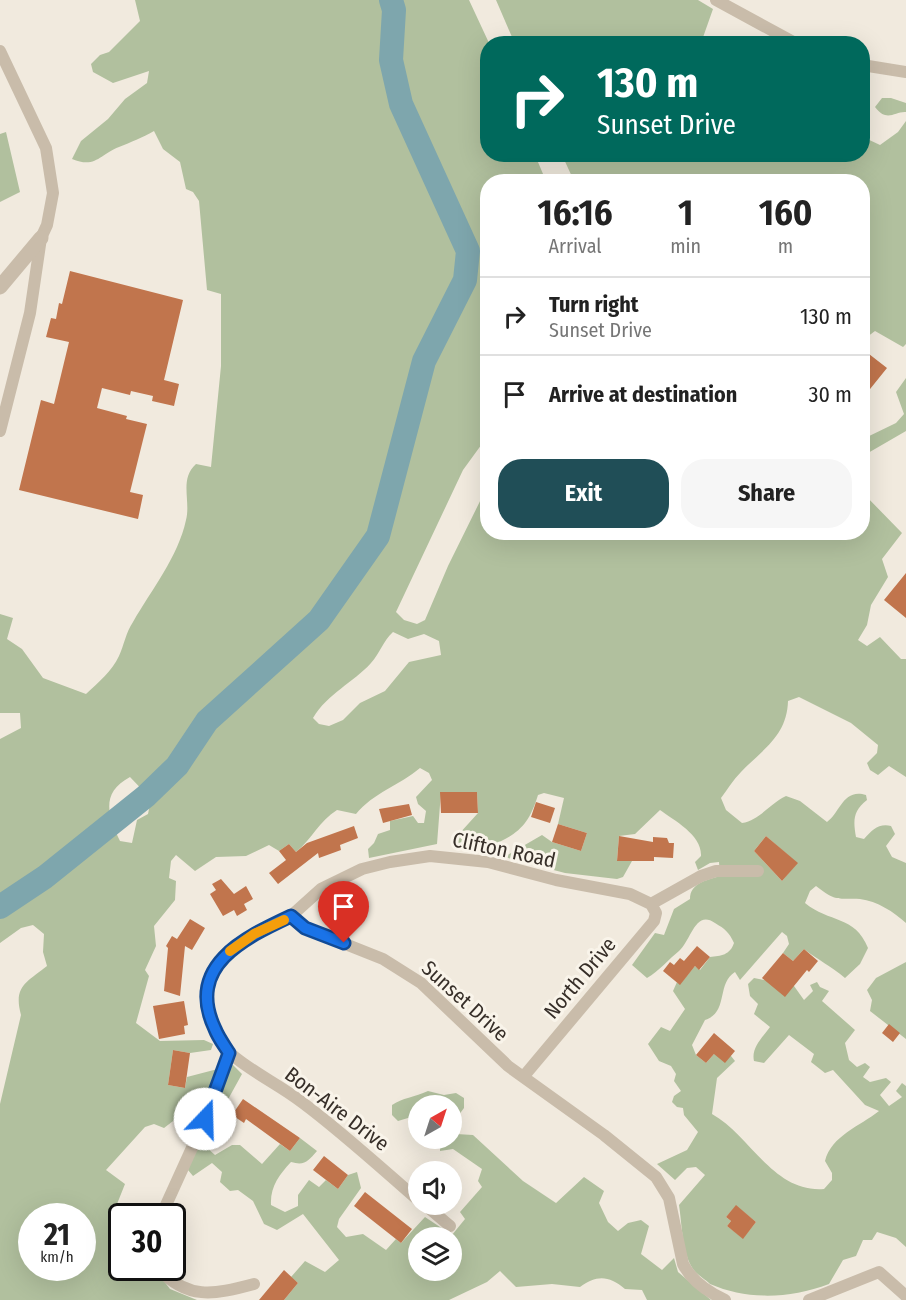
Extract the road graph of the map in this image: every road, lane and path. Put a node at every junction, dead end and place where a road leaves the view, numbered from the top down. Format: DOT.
graph roads {
  1 [pos="716,0"];
  2 [pos="782,36"];
  3 [pos="0,51"];
  4 [pos="870,66"];
  5 [pos="906,72"];
  6 [pos="41,238"];
  7 [pos="0,287"];
  8 [pos="0,431"];
  9 [pos="758,871"];
  10 [pos="651,904"];
  11 [pos="291,916"];
  12 [pos="229,1053"];
  13 [pos="524,1076"];
  14 [pos="408,1191"];
  15 [pos="167,1203"];
  16 [pos="437,1215"];
  17 [pos="450,1226"];
  18 [pos="168,1281"];
  19 [pos="254,1284"];
  20 [pos="906,1296"];
  21 [pos="725,1300"];
  22 [pos="809,1300"];
  1 -- 2 [label="street"];
  3 -- 6 [label="street"];
  4 -- 5 [label="street"];
  6 -- 7 [label="street"];
  6 -- 8 [label="street"];
  9 -- 10 [label="street"];
  10 -- 11 [label="street, Clifton Road"];
  10 -- 13 [label="street, North Drive"];
  11 -- 12 [label="street"];
  11 -- 13 [label="street, Sunset Drive"];
  12 -- 14 [label="street, Bon-Aire Drive"];
  12 -- 15 [label="street"];
  13 -- 21 [label="street, Sunset Drive"];
  16 -- 17 [label="street"];
  18 -- 19 [label="street"];
  20 -- 22 [label="street"];
}
